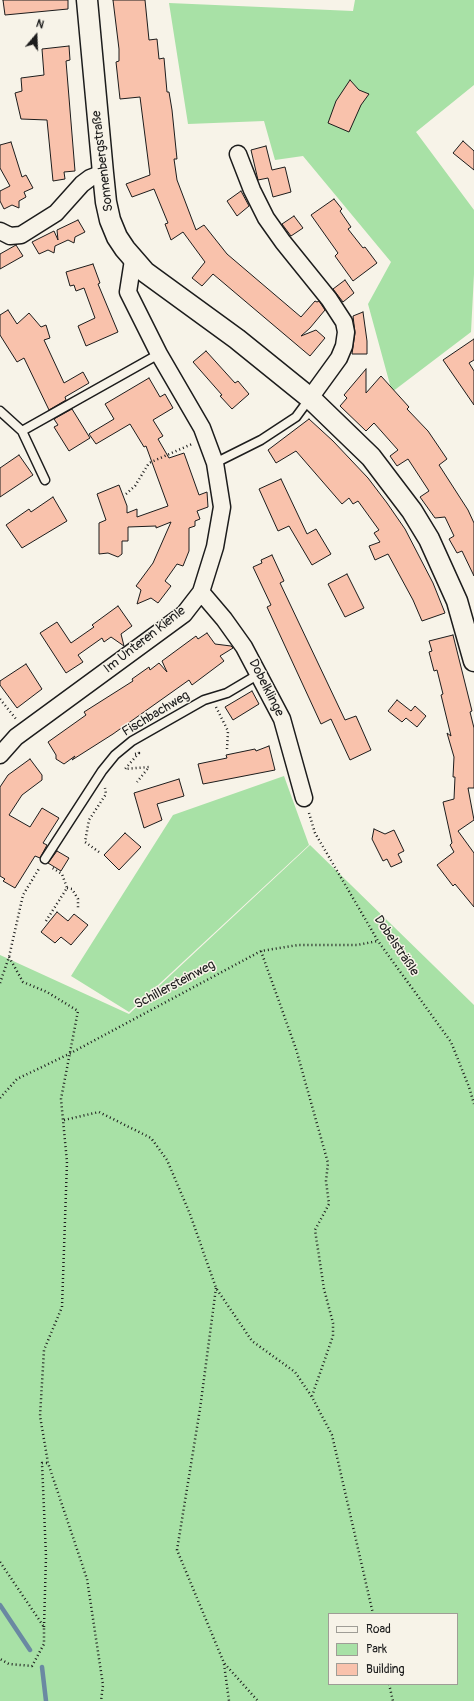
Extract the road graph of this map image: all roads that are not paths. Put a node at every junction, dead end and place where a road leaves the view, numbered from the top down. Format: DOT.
graph roads {
  1 [pos="88,0"];
  2 [pos="238,154"];
  3 [pos="103,173"];
  4 [pos="0,232"];
  5 [pos="133,260"];
  6 [pos="159,354"];
  7 [pos="310,398"];
  8 [pos="0,411"];
  9 [pos="22,431"];
  10 [pos="215,463"];
  11 [pos="46,480"];
  12 [pos="200,592"];
  13 [pos="474,661"];
  14 [pos="258,674"];
  15 [pos="0,755"];
  16 [pos="304,798"];
  17 [pos="46,859"];
  1 -- 3 [label="street, Sonnenbergstraße"];
  2 -- 7 [label="street"];
  3 -- 4 [label="street"];
  3 -- 5 [label="street, Sonnenbergstraße"];
  5 -- 6 [label="street, Im Unteren Kienle"];
  5 -- 7 [label="street, Sonnenbergstraße"];
  6 -- 9 [label="lane"];
  6 -- 10 [label="street, Im Unteren Kienle"];
  7 -- 10 [label="lane"];
  7 -- 13 [label="street, Sonnenbergstraße"];
  8 -- 9 [label="lane"];
  9 -- 11 [label="lane"];
  10 -- 12 [label="street, Im Unteren Kienle"];
  12 -- 14 [label="street, Dobelklinge"];
  12 -- 15 [label="street, Im Unteren Kienle"];
  14 -- 16 [label="street, Dobelklinge"];
  14 -- 17 [label="lane, Fischbachweg"];
}
